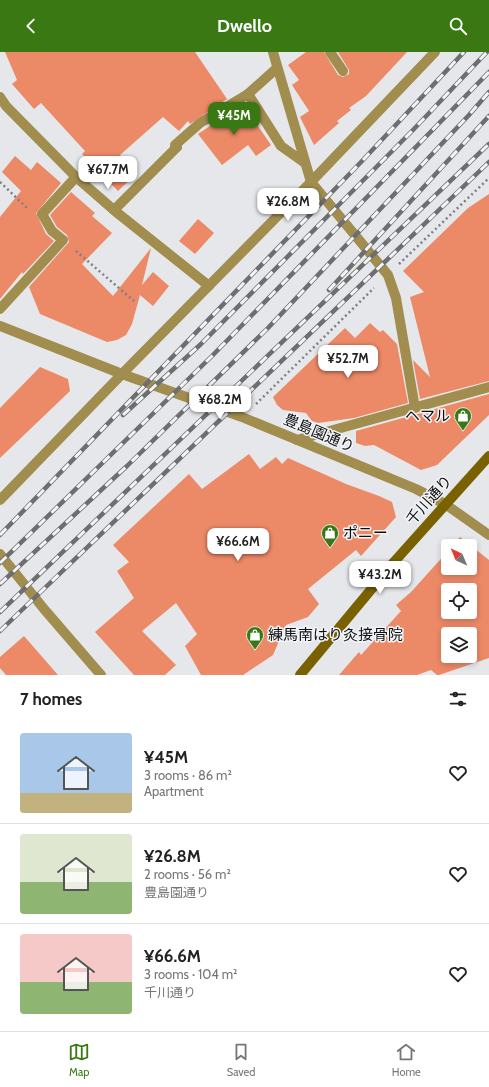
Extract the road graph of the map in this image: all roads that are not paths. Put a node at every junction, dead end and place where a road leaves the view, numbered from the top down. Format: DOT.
graph roads {
  1 [pos="273,52"];
  2 [pos="330,52"];
  3 [pos="436,52"];
  4 [pos="278,68"];
  5 [pos="344,71"];
  6 [pos="248,94"];
  7 [pos="0,97"];
  8 [pos="306,163"];
  9 [pos="76,177"];
  10 [pos="311,182"];
  11 [pos="114,210"];
  12 [pos="209,286"];
  13 [pos="0,309"];
  14 [pos="0,326"];
  15 [pos="122,374"];
  16 [pos="489,387"];
  17 [pos="415,408"];
  18 [pos="297,440"];
  19 [pos="489,456"];
  20 [pos="1,497"];
  21 [pos="445,504"];
  22 [pos="489,535"];
  23 [pos="0,554"];
  24 [pos="101,675"];
  25 [pos="300,675"];
  1 -- 4 [label="street"];
  2 -- 5 [label="street"];
  3 -- 10 [label="street"];
  4 -- 6 [label="street"];
  4 -- 8 [label="street"];
  6 -- 8 [label="street"];
  6 -- 11 [label="street"];
  7 -- 9 [label="street"];
  8 -- 10 [label="street"];
  9 -- 11 [label="street"];
  9 -- 13 [label="street"];
  10 -- 12 [label="street"];
  10 -- 17 [label="street"];
  11 -- 12 [label="street"];
  12 -- 15 [label="street"];
  14 -- 15 [label="street, 豊島園通り"];
  15 -- 18 [label="street, 豊島園通り"];
  15 -- 20 [label="street"];
  16 -- 17 [label="street"];
  17 -- 18 [label="street"];
  18 -- 21 [label="street, 豊島園通り"];
  19 -- 21 [label="main road, 千川通り"];
  21 -- 22 [label="street, 豊島園通り"];
  21 -- 25 [label="main road, 千川通り"];
  23 -- 24 [label="street"];
}
